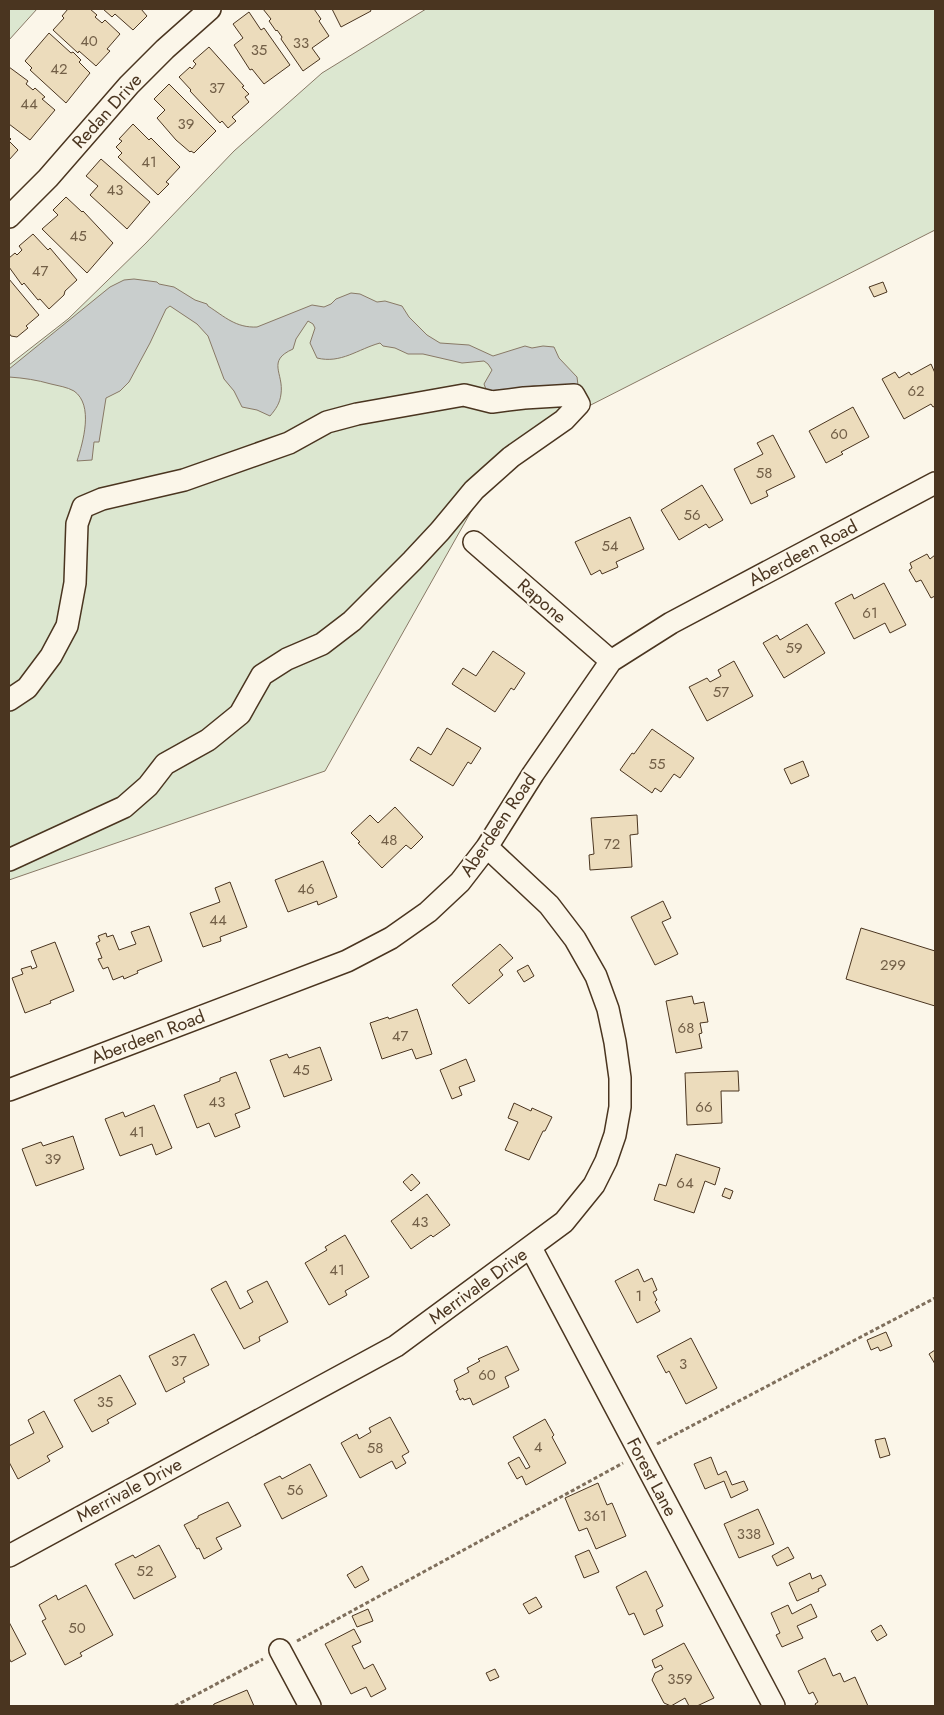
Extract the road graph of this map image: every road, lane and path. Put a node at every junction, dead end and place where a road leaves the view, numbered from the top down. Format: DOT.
graph roads {
  1 [pos="210,9"];
  2 [pos="9,217"];
  3 [pos="935,483"];
  4 [pos="474,542"];
  5 [pos="611,661"];
  6 [pos="9,700"];
  7 [pos="487,847"];
  8 [pos="9,860"];
  9 [pos="9,1090"];
  10 [pos="531,1248"];
  11 [pos="935,1298"];
  12 [pos="650,1448"];
  13 [pos="626,1461"];
  14 [pos="9,1556"];
  15 [pos="280,1650"];
  16 [pos="175,1706"];
  17 [pos="310,1706"];
  18 [pos="774,1706"];
  1 -- 2 [label="street, Redan Drive"];
  3 -- 5 [label="street, Aberdeen Road"];
  4 -- 5 [label="street, Rapone"];
  5 -- 7 [label="street, Aberdeen Road"];
  6 -- 8 [label="street"];
  7 -- 9 [label="street, Aberdeen Road"];
  7 -- 10 [label="street, Merrivale Drive"];
  10 -- 14 [label="street, Merrivale Drive"];
  10 -- 18 [label="street, Forest Lane"];
  11 -- 12 [label="path"];
  13 -- 15 [label="path"];
  15 -- 16 [label="path"];
  15 -- 17 [label="street"];
}
